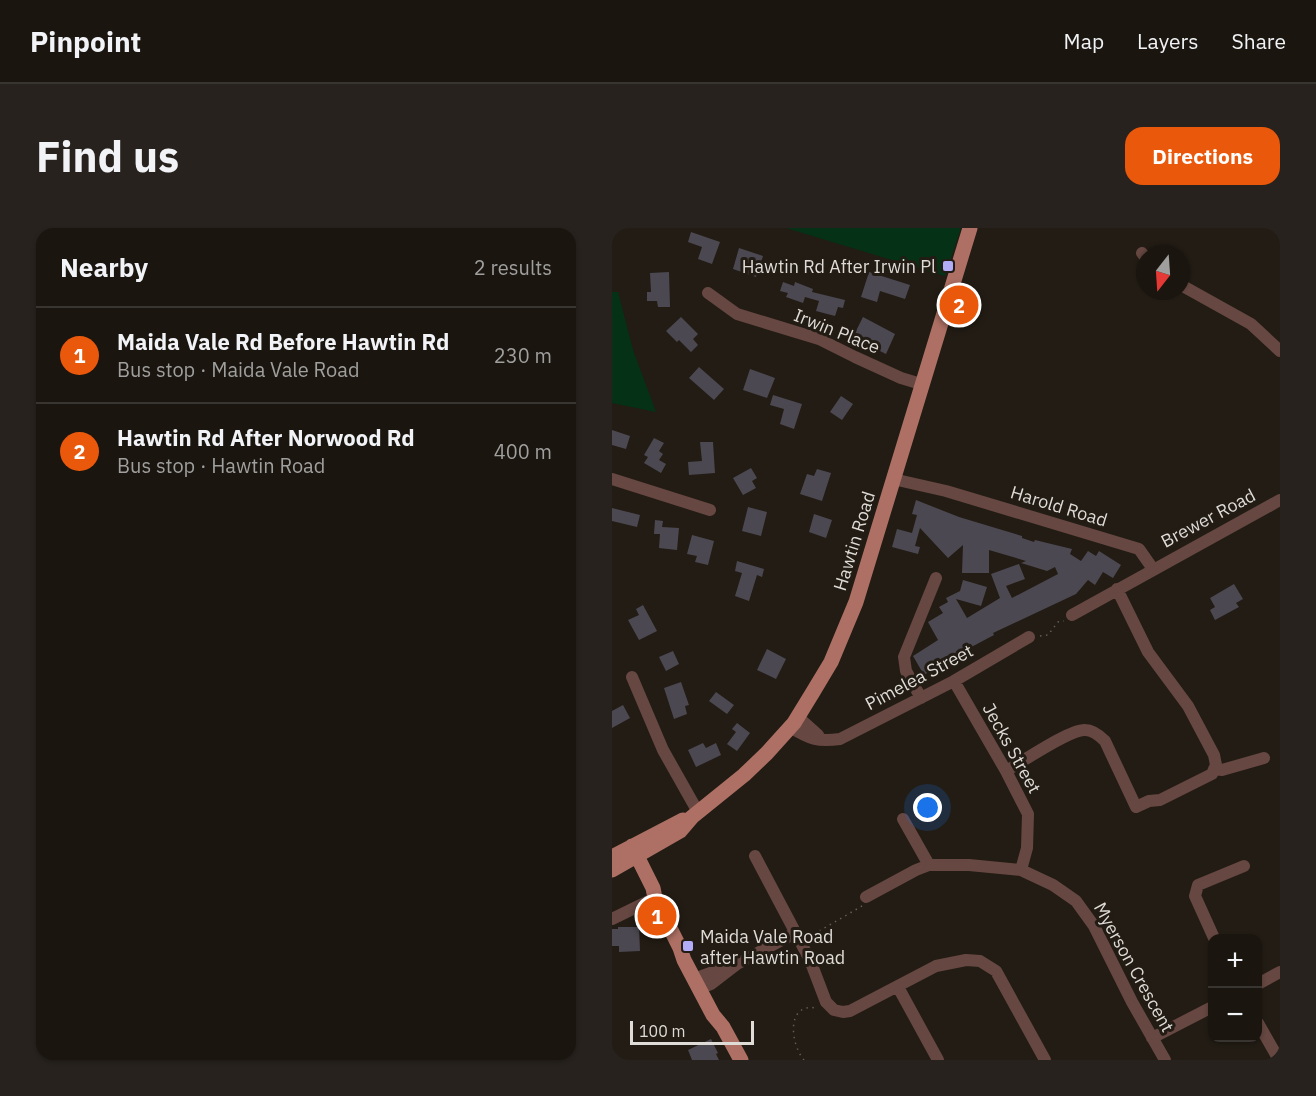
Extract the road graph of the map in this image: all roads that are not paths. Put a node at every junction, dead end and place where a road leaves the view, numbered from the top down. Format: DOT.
graph roads {
  1 [pos="970,228"];
  2 [pos="1190,290"];
  3 [pos="708,293"];
  4 [pos="1280,351"];
  5 [pos="921,384"];
  6 [pos="894,474"];
  7 [pos="612,479"];
  8 [pos="1280,500"];
  9 [pos="710,510"];
  10 [pos="1153,569"];
  11 [pos="936,578"];
  12 [pos="1118,589"];
  13 [pos="1072,615"];
  14 [pos="1029,637"];
  15 [pos="632,677"];
  16 [pos="954,681"];
  17 [pos="921,698"];
  18 [pos="794,722"];
  19 [pos="1264,758"];
  20 [pos="1214,769"];
  21 [pos="1006,771"];
  22 [pos="695,815"];
  23 [pos="903,819"];
  24 [pos="627,854"];
  25 [pos="755,856"];
  26 [pos="929,865"];
  27 [pos="1244,866"];
  28 [pos="612,870"];
  29 [pos="1021,870"];
  30 [pos="655,898"];
  31 [pos="866,901"];
  32 [pos="612,919"];
  33 [pos="795,933"];
  34 [pos="1212,934"];
  35 [pos="1280,972"];
  36 [pos="1262,981"];
  37 [pos="700,982"];
  38 [pos="898,987"];
  39 [pos="1208,1009"];
  40 [pos="1262,1031"];
  41 [pos="1152,1038"];
  42 [pos="741,1060"];
  43 [pos="938,1060"];
  44 [pos="1045,1060"];
  45 [pos="1165,1060"];
  46 [pos="1279,1060"];
  1 -- 5 [label="main road, Hawtin Road"];
  2 -- 4 [label="street"];
  3 -- 5 [label="street, Irwin Place"];
  5 -- 6 [label="main road, Hawtin Road"];
  6 -- 10 [label="street, Harold Road"];
  6 -- 18 [label="main road, Hawtin Road"];
  7 -- 9 [label="street"];
  8 -- 10 [label="street, Brewer Road"];
  10 -- 12 [label="street, Brewer Road"];
  11 -- 17 [label="street"];
  12 -- 13 [label="street, Brewer Road"];
  12 -- 20 [label="street"];
  14 -- 16 [label="street, Pimelea Street"];
  15 -- 22 [label="street"];
  16 -- 17 [label="street, Pimelea Street"];
  16 -- 21 [label="street, Jecks Street"];
  17 -- 18 [label="street, Pimelea Street"];
  18 -- 22 [label="main road, Hawtin Road"];
  19 -- 20 [label="street"];
  20 -- 21 [label="street"];
  21 -- 29 [label="street, Jecks Street"];
  22 -- 24 [label="main road, Hawtin Road"];
  23 -- 26 [label="street"];
  24 -- 28 [label="main road, Hawtin Road"];
  24 -- 30 [label="main road"];
  25 -- 33 [label="street"];
  26 -- 29 [label="street, Myerson Crescent"];
  26 -- 31 [label="street, Myerson Crescent"];
  27 -- 34 [label="street"];
  29 -- 41 [label="street, Myerson Crescent"];
  30 -- 32 [label="street"];
  30 -- 37 [label="main road"];
  33 -- 37 [label="street"];
  33 -- 38 [label="street"];
  35 -- 36 [label="street"];
  37 -- 42 [label="main road"];
  38 -- 43 [label="street"];
  38 -- 44 [label="street"];
  39 -- 41 [label="street"];
  40 -- 46 [label="street"];
  41 -- 45 [label="street, Myerson Crescent"];
}
